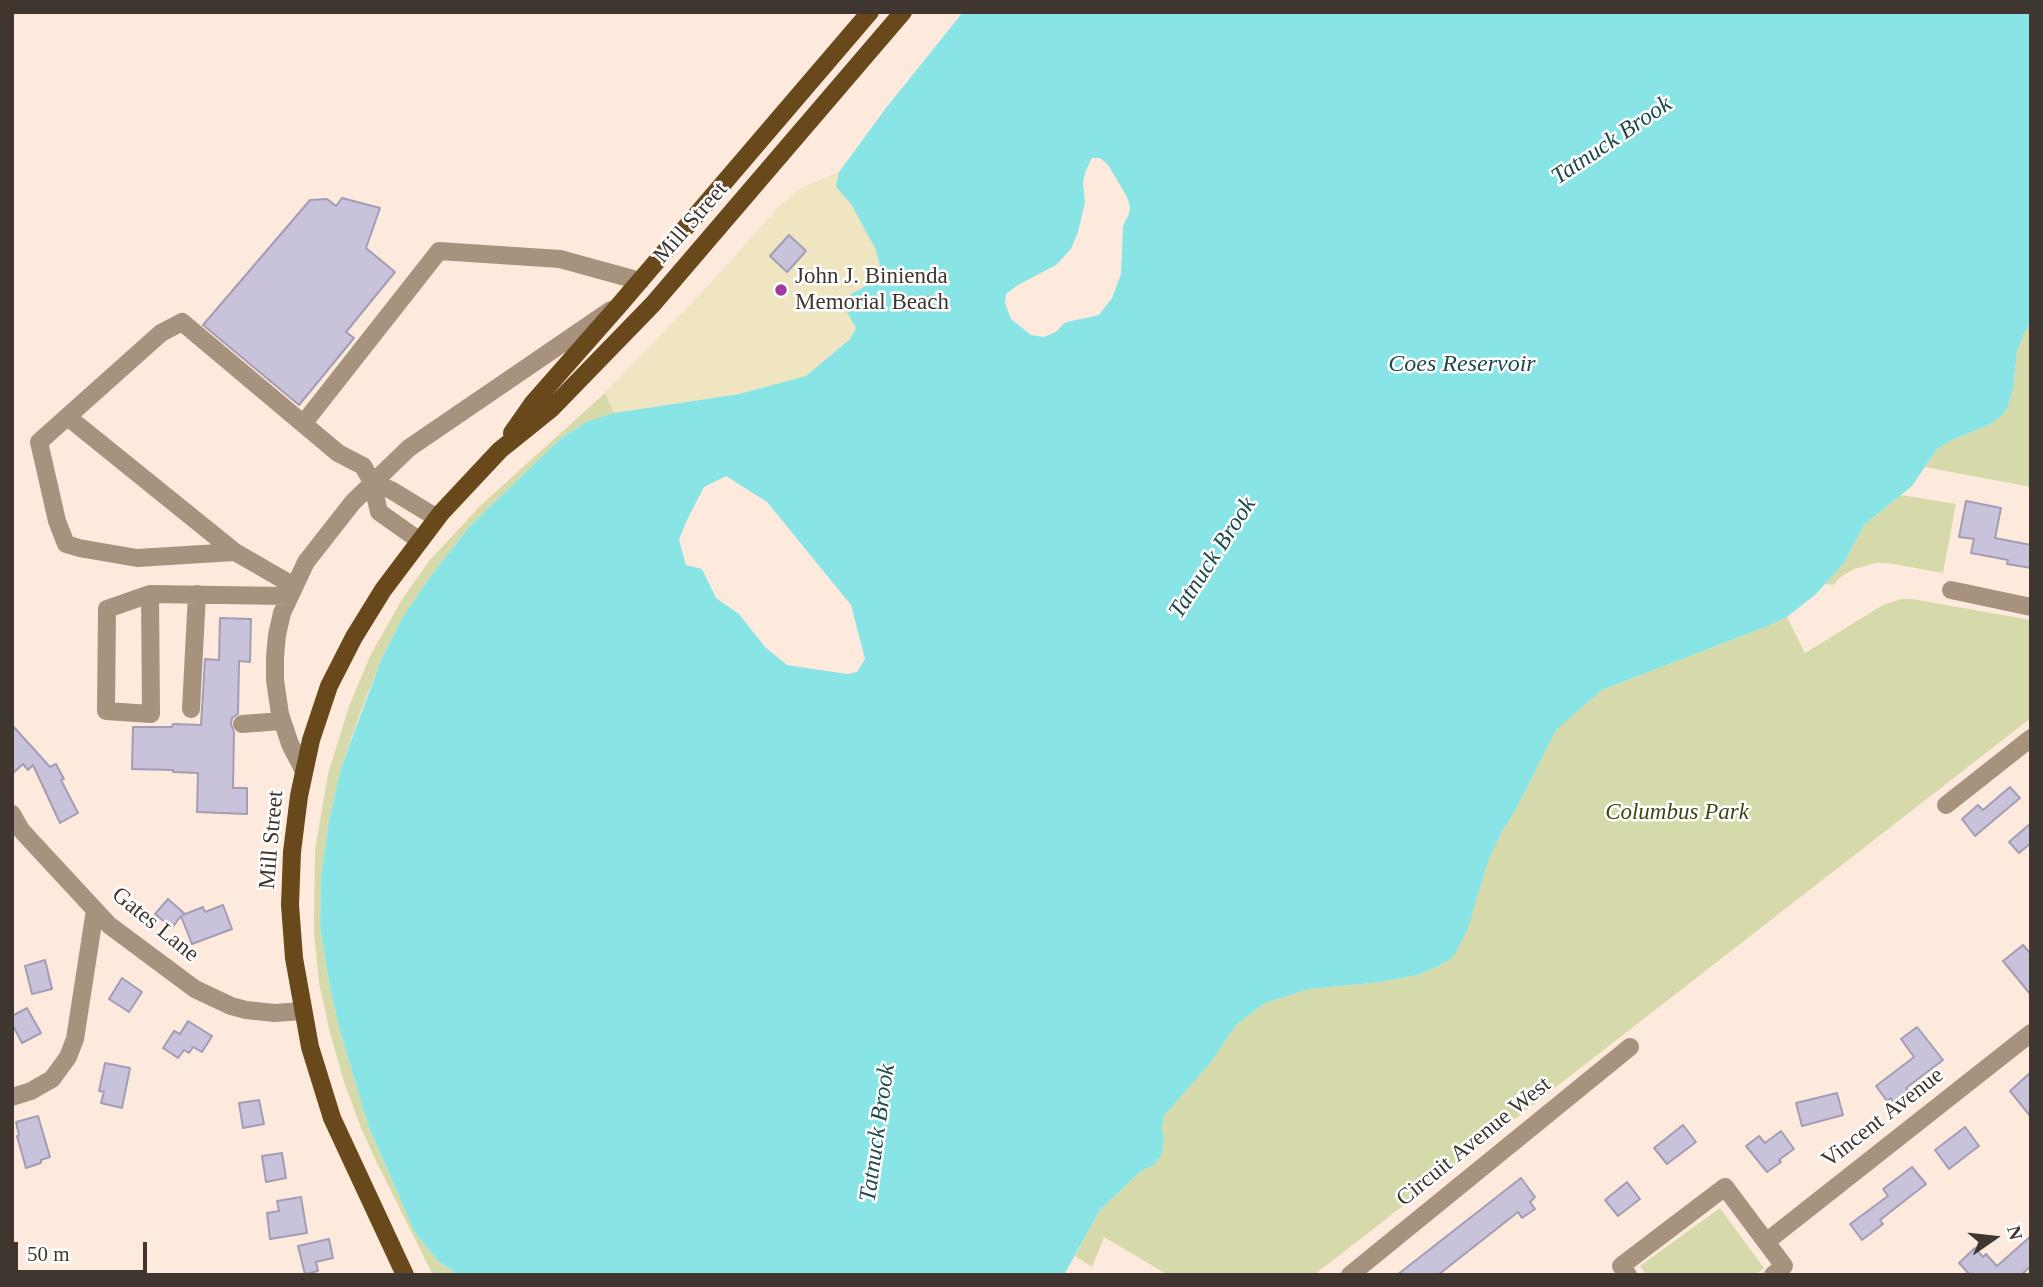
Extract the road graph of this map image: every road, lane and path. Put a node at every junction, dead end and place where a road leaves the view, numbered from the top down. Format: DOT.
graph roads {
  1 [pos="870,12"];
  2 [pos="903,12"];
  3 [pos="640,281"];
  4 [pos="621,303"];
  5 [pos="69,418"];
  6 [pos="303,424"];
  7 [pos="500,450"];
  8 [pos="372,482"];
  9 [pos="438,518"];
  10 [pos="420,541"];
  11 [pos="235,552"];
  12 [pos="1951,590"];
  13 [pos="291,591"];
  14 [pos="150,594"];
  15 [pos="197,594"];
  16 [pos="2031,607"];
  17 [pos="191,709"];
  18 [pos="282,721"];
  19 [pos="242,724"];
  20 [pos="2031,738"];
  21 [pos="304,771"];
  22 [pos="1946,805"];
  23 [pos="12,815"];
  24 [pos="95,910"];
  25 [pos="302,1011"];
  26 [pos="2031,1033"];
  27 [pos="1630,1047"];
  28 [pos="12,1097"];
  29 [pos="1766,1242"];
  30 [pos="405,1275"];
  31 [pos="1349,1275"];
  32 [pos="1628,1275"];
  33 [pos="1773,1275"];
  1 -- 3 [label="main road, Mill Street"];
  2 -- 7 [label="main road, Mill Street"];
  3 -- 4 [label="main road, Mill Street"];
  3 -- 6 [label="street"];
  4 -- 7 [label="main road, Mill Street"];
  4 -- 8 [label="street"];
  5 -- 6 [label="street"];
  5 -- 11 [label="street"];
  5 -- 11 [label="street"];
  6 -- 8 [label="street"];
  7 -- 9 [label="main road, Mill Street"];
  8 -- 9 [label="street"];
  8 -- 10 [label="street"];
  8 -- 13 [label="street"];
  9 -- 10 [label="main road, Mill Street"];
  10 -- 21 [label="main road, Mill Street"];
  11 -- 13 [label="street"];
  12 -- 16 [label="street"];
  13 -- 15 [label="street"];
  13 -- 18 [label="street"];
  14 -- 14 [label="street"];
  14 -- 15 [label="street"];
  15 -- 17 [label="street"];
  18 -- 19 [label="street"];
  18 -- 21 [label="street"];
  20 -- 22 [label="street"];
  21 -- 25 [label="main road, Mill Street"];
  23 -- 24 [label="street, Gates Lane"];
  24 -- 25 [label="street, Gates Lane"];
  24 -- 28 [label="street"];
  25 -- 30 [label="main road, Mill Street"];
  26 -- 29 [label="street, Vincent Avenue"];
  27 -- 31 [label="street, Circuit Avenue West"];
  29 -- 32 [label="street"];
  29 -- 33 [label="street"];
}
